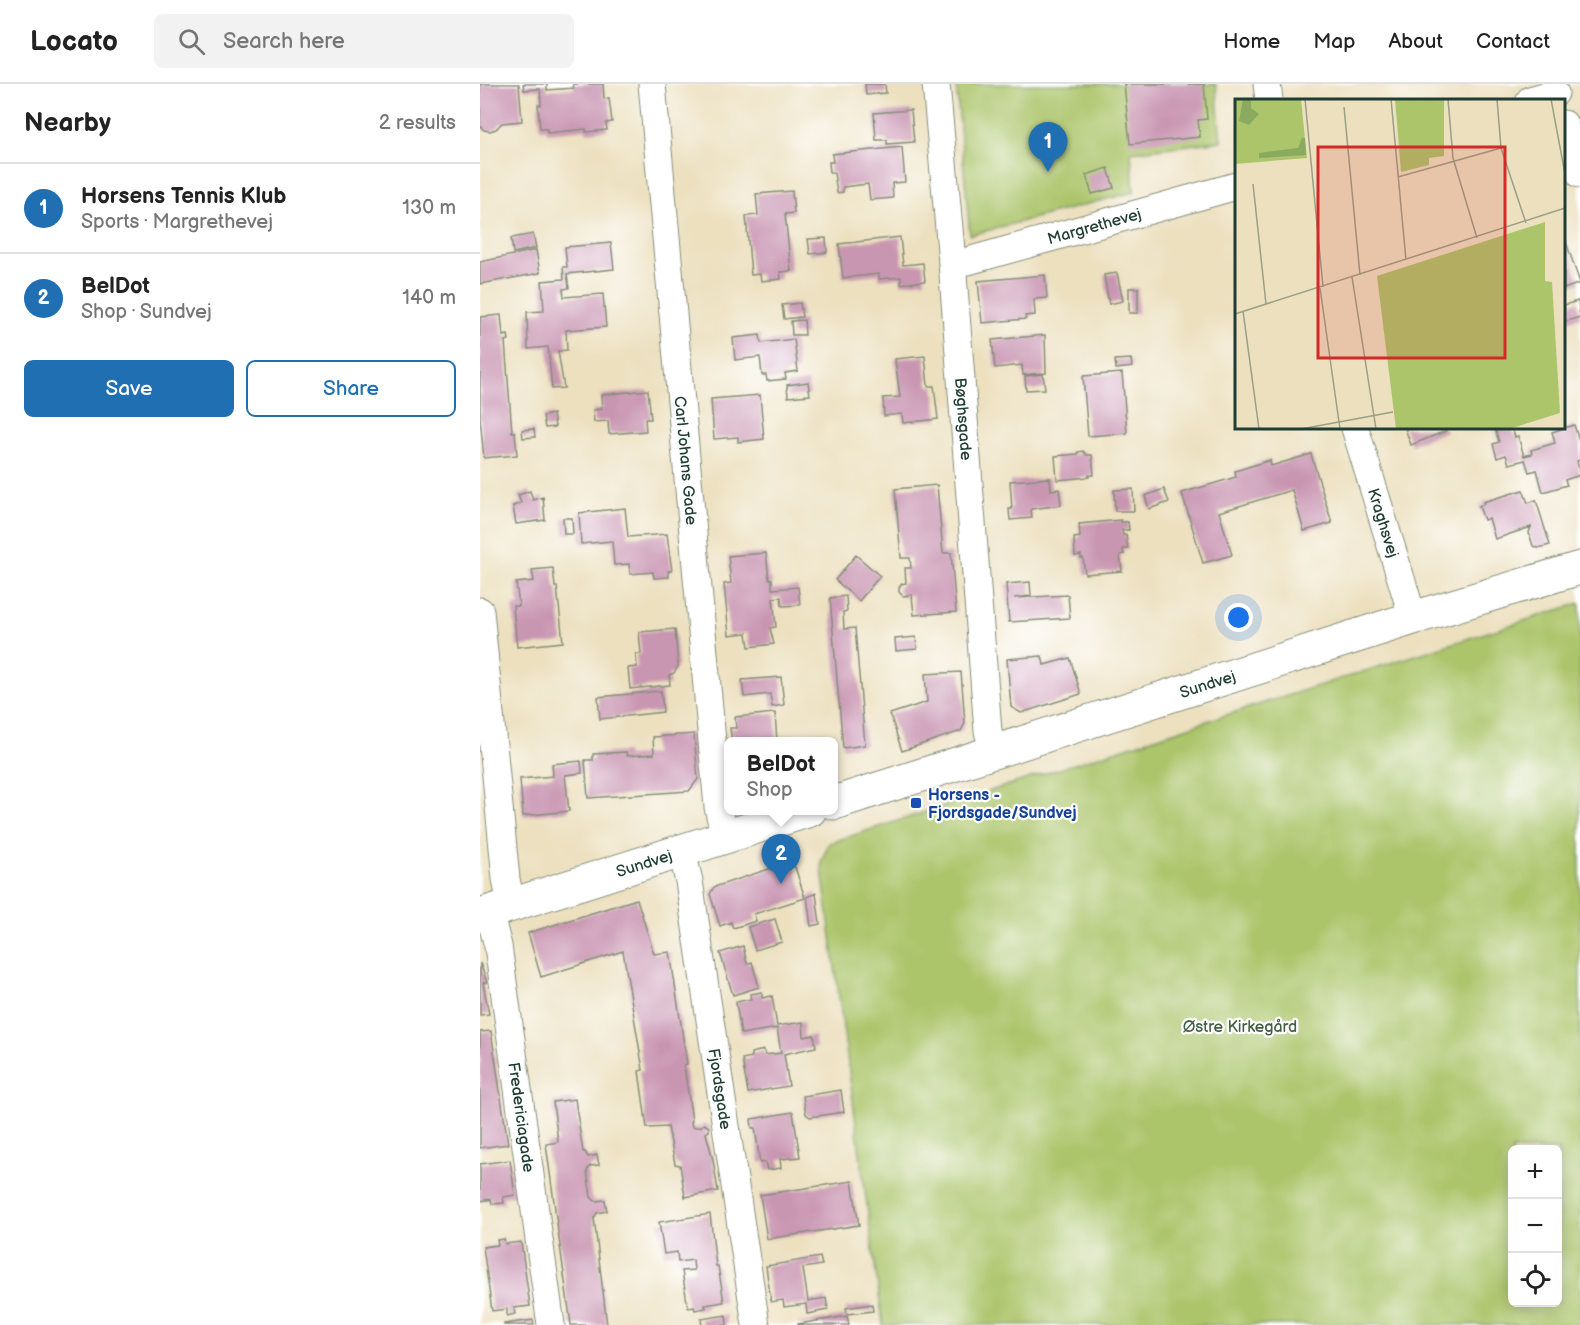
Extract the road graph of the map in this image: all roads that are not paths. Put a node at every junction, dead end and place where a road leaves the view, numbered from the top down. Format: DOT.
graph roads {
  1 [pos="652,84"];
  2 [pos="936,84"];
  3 [pos="1267,84"];
  4 [pos="1269,99"];
  5 [pos="1565,130"];
  6 [pos="1580,174"];
  7 [pos="1235,186"];
  8 [pos="952,262"];
  9 [pos="1355,429"];
  10 [pos="1580,568"];
  11 [pos="480,611"];
  12 [pos="1413,618"];
  13 [pos="994,752"];
  14 [pos="838,802"];
  15 [pos="795,815"];
  16 [pos="725,838"];
  17 [pos="682,852"];
  18 [pos="494,911"];
  19 [pos="551,1325"];
  20 [pos="756,1325"];
  1 -- 16 [label="street, Carl Johans Gade"];
  2 -- 8 [label="street, Bøghsgade"];
  3 -- 4 [label="street"];
  5 -- 6 [label="street"];
  7 -- 8 [label="street, Margrethevej"];
  8 -- 13 [label="street, Bøghsgade"];
  9 -- 12 [label="street, Kraghsvej"];
  10 -- 12 [label="street, Sundvej"];
  11 -- 18 [label="street, Fredericiagade"];
  12 -- 13 [label="street, Sundvej"];
  13 -- 14 [label="street, Sundvej"];
  15 -- 16 [label="street, Sundvej"];
  16 -- 17 [label="street, Sundvej"];
  17 -- 18 [label="street, Sundvej"];
  17 -- 20 [label="street, Fjordsgade"];
  18 -- 19 [label="street, Fredericiagade"];
}
